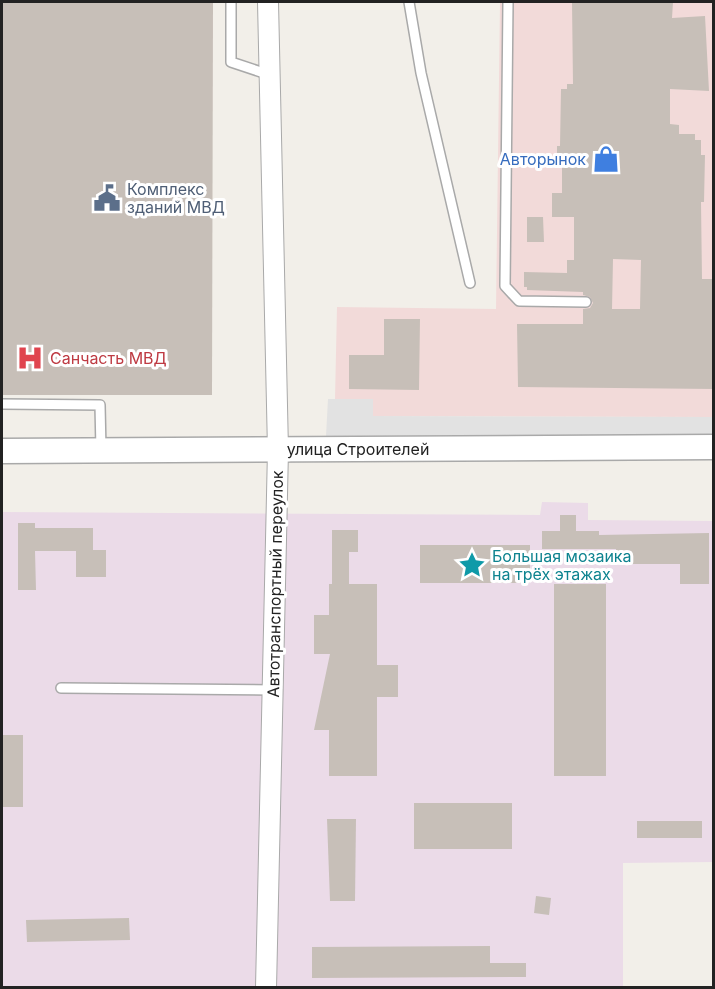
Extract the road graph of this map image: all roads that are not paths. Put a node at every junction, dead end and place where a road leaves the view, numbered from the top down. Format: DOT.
graph roads {
  1 [pos="231,2"];
  2 [pos="268,2"];
  3 [pos="409,2"];
  4 [pos="508,2"];
  5 [pos="270,75"];
  6 [pos="470,283"];
  7 [pos="586,302"];
  8 [pos="2,404"];
  9 [pos="714,447"];
  10 [pos="278,450"];
  11 [pos="101,451"];
  12 [pos="2,452"];
  13 [pos="61,688"];
  14 [pos="273,690"];
  15 [pos="266,987"];
  1 -- 5 [label="lane"];
  2 -- 5 [label="street, Автотранспортный переулок"];
  3 -- 6 [label="lane"];
  4 -- 7 [label="lane"];
  5 -- 10 [label="street, Автотранспортный переулок"];
  8 -- 11 [label="lane"];
  9 -- 10 [label="street, улица Строителей"];
  10 -- 11 [label="street, улица Строителей"];
  10 -- 14 [label="street, Автотранспортный переулок"];
  11 -- 12 [label="street, улица Строителей"];
  13 -- 14 [label="lane"];
  14 -- 15 [label="street, Автотранспортный переулок"];
}
